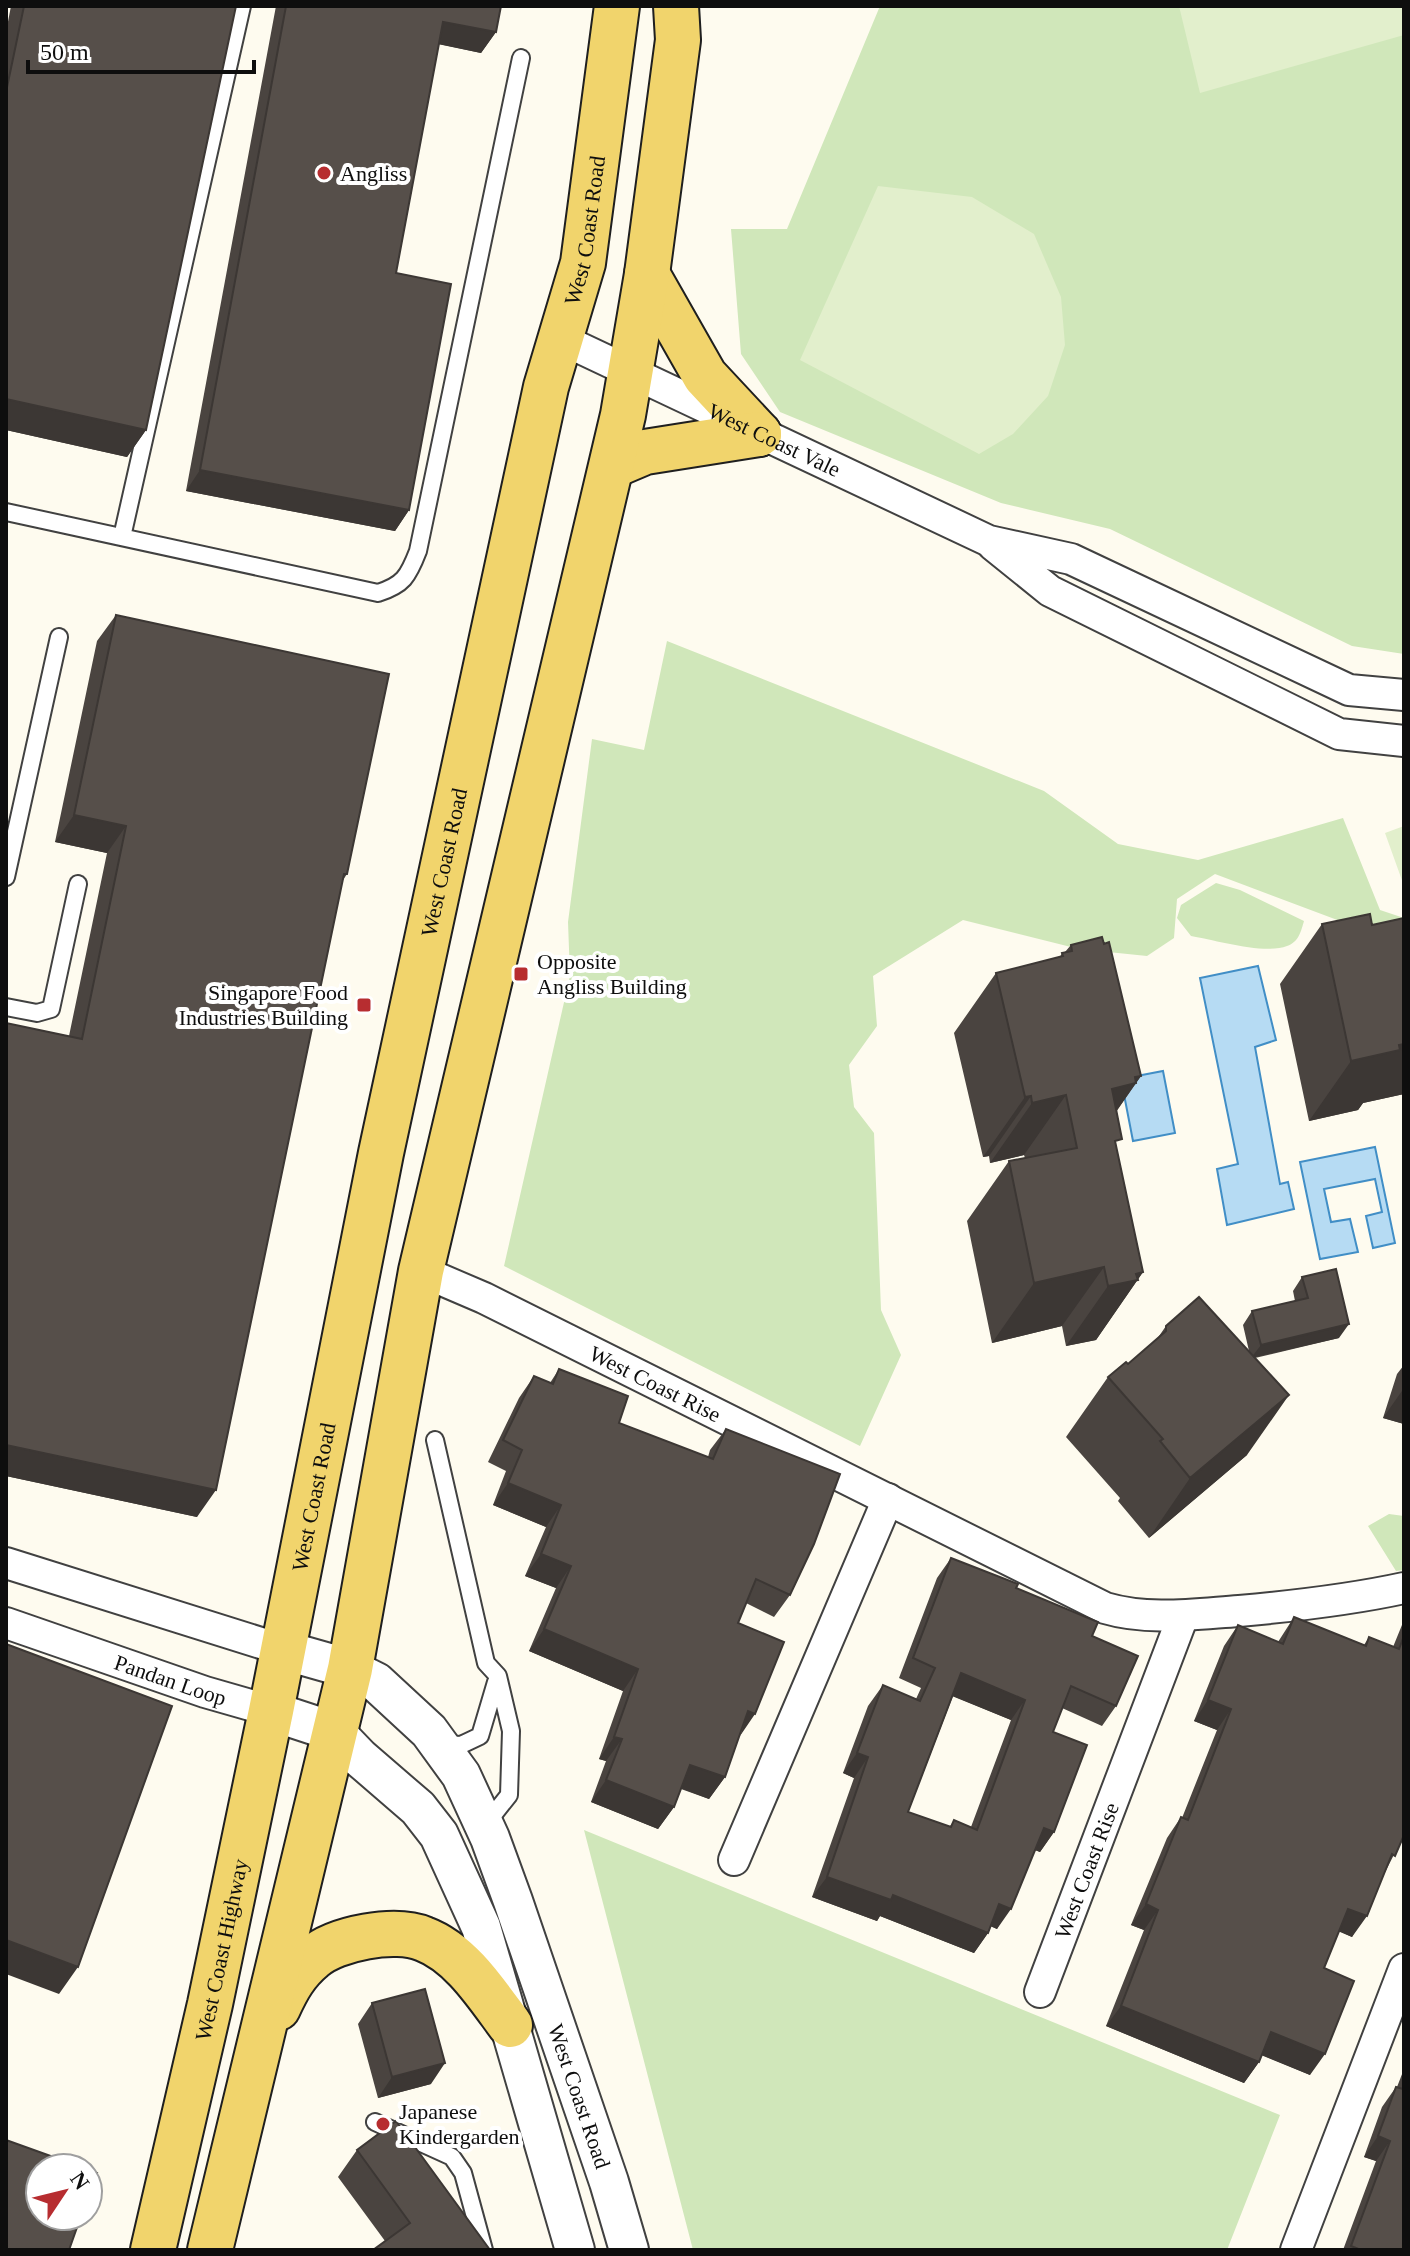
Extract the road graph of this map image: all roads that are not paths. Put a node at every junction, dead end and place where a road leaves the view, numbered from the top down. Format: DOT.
graph roads {
  1 [pos="242,6"];
  2 [pos="617,6"];
  3 [pos="676,6"];
  4 [pos="521,58"];
  5 [pos="647,274"];
  6 [pos="561,339"];
  7 [pos="631,372"];
  8 [pos="759,434"];
  9 [pos="612,466"];
  10 [pos="6,512"];
  11 [pos="122,537"];
  12 [pos="989,541"];
  13 [pos="59,637"];
  14 [pos="1404,695"];
  15 [pos="1404,741"];
  16 [pos="6,877"];
  17 [pos="78,884"];
  18 [pos="6,1007"];
  19 [pos="421,1271"];
  20 [pos="435,1440"];
  21 [pos="888,1499"];
  22 [pos="6,1563"];
  23 [pos="1404,1588"];
  24 [pos="1183,1616"];
  25 [pos="6,1623"];
  26 [pos="283,1650"];
  27 [pos="350,1669"];
  28 [pos="498,1676"];
  29 [pos="271,1711"];
  30 [pos="335,1732"];
  31 [pos="439,1744"];
  32 [pos="485,1826"];
  33 [pos="734,1860"];
  34 [pos="1404,1969"];
  35 [pos="1040,1992"];
  36 [pos="510,2025"];
  37 [pos="256,2052"];
  38 [pos="375,2122"];
  39 [pos="153,2250"];
  40 [pos="210,2250"];
  41 [pos="484,2250"];
  42 [pos="575,2250"];
  43 [pos="629,2250"];
  44 [pos="1296,2250"];
  1 -- 11 [label="lane"];
  2 -- 6 [label="main road, West Coast Road"];
  3 -- 5 [label="main road"];
  4 -- 11 [label="lane"];
  5 -- 7 [label="main road"];
  5 -- 8 [label="main road"];
  6 -- 7 [label="street, West Coast Vale"];
  6 -- 26 [label="main road, West Coast Road"];
  7 -- 8 [label="street, West Coast Vale"];
  7 -- 9 [label="main road"];
  8 -- 9 [label="main road"];
  8 -- 12 [label="street, West Coast Vale"];
  9 -- 19 [label="main road"];
  10 -- 11 [label="lane"];
  12 -- 14 [label="street, West Coast Vale"];
  12 -- 15 [label="street, West Coast Vale"];
  13 -- 16 [label="lane"];
  17 -- 18 [label="lane"];
  19 -- 21 [label="street, West Coast Rise"];
  19 -- 27 [label="main road"];
  20 -- 28 [label="lane"];
  21 -- 24 [label="street, West Coast Rise"];
  21 -- 33 [label="street"];
  22 -- 26 [label="street"];
  23 -- 24 [label="street, West Coast Rise"];
  24 -- 35 [label="street, West Coast Rise"];
  25 -- 29 [label="street, Pandan Loop"];
  26 -- 27 [label="street, West Coast Road"];
  26 -- 29 [label="main road, West Coast Highway"];
  27 -- 30 [label="main road"];
  27 -- 31 [label="street, West Coast Road"];
  28 -- 31 [label="lane"];
  28 -- 32 [label="lane"];
  29 -- 30 [label="street, Pandan Loop"];
  29 -- 39 [label="main road, West Coast Highway"];
  30 -- 36 [label="street, West Coast Road"];
  30 -- 37 [label="main road"];
  31 -- 32 [label="street, West Coast Road"];
  32 -- 43 [label="street, West Coast Road"];
  34 -- 44 [label="street"];
  36 -- 37 [label="main road"];
  36 -- 42 [label="street, West Coast Road"];
  37 -- 40 [label="main road"];
  38 -- 41 [label="lane"];
}
